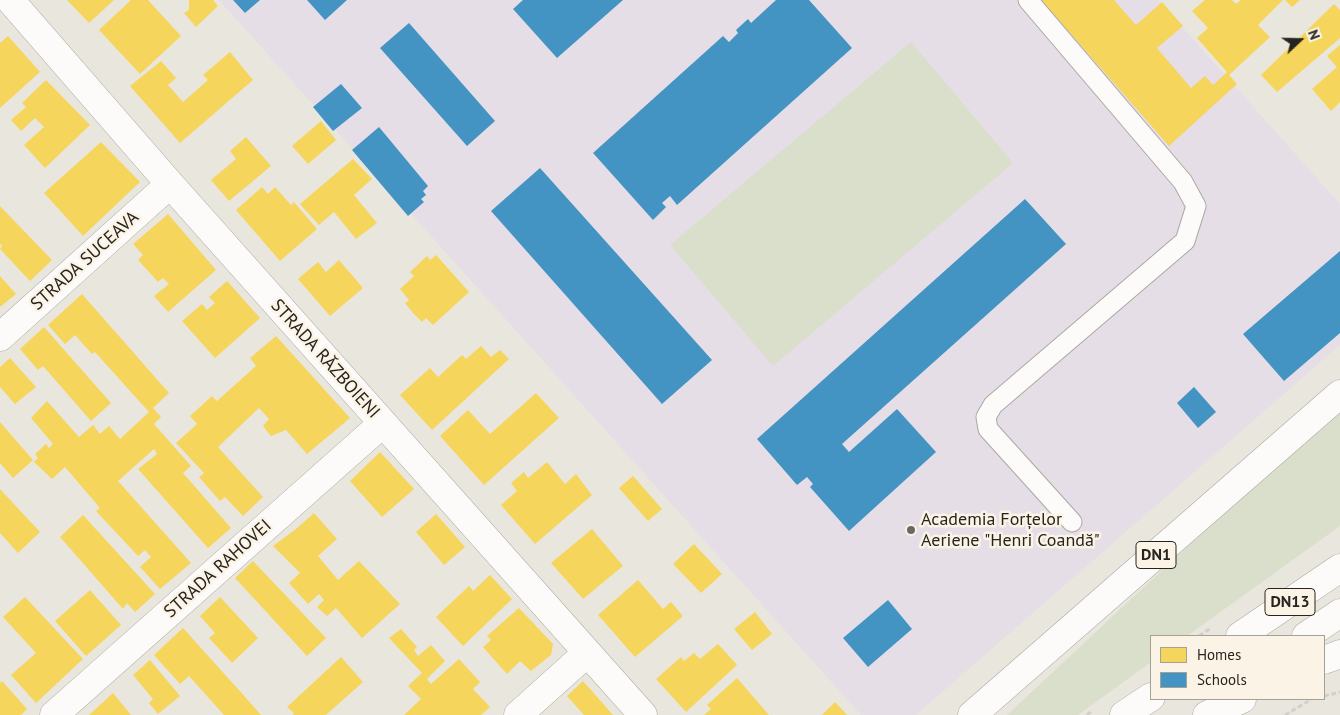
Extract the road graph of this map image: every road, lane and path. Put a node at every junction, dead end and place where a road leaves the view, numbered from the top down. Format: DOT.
graph roads {
  1 [pos="10,0"];
  2 [pos="1028,0"];
  3 [pos="170,184"];
  4 [pos="0,337"];
  5 [pos="1340,394"];
  6 [pos="383,423"];
  7 [pos="1072,522"];
  8 [pos="1340,568"];
  9 [pos="1340,613"];
  10 [pos="1241,635"];
  11 [pos="1307,635"];
  12 [pos="587,653"];
  13 [pos="1340,654"];
  14 [pos="1325,660"];
  15 [pos="1340,692"];
  16 [pos="1325,696"];
  17 [pos="1150,698"];
  18 [pos="1212,700"];
  19 [pos="1240,700"];
  20 [pos="1310,700"];
  21 [pos="54,715"];
  22 [pos="518,715"];
  23 [pos="643,715"];
  24 [pos="972,715"];
  25 [pos="1124,715"];
  26 [pos="1190,715"];
  27 [pos="1207,715"];
  28 [pos="1285,715"];
  1 -- 3 [label="street, STRADA RĂZBOIENI"];
  2 -- 7 [label="lane"];
  3 -- 4 [label="street, STRADA SUCEAVA"];
  3 -- 6 [label="street, STRADA RĂZBOIENI"];
  5 -- 24 [label="street, DN1"];
  6 -- 12 [label="street, STRADA RĂZBOIENI"];
  6 -- 21 [label="street, STRADA RAHOVEI"];
  8 -- 10 [label="street, DN13"];
  9 -- 11 [label="street, DN13"];
  12 -- 22 [label="street"];
  12 -- 23 [label="street, STRADA RĂZBOIENI"];
  13 -- 14 [label="street"];
  15 -- 16 [label="path"];
  17 -- 25 [label="street"];
  18 -- 26 [label="street"];
  19 -- 27 [label="street"];
  20 -- 28 [label="path"];
}
